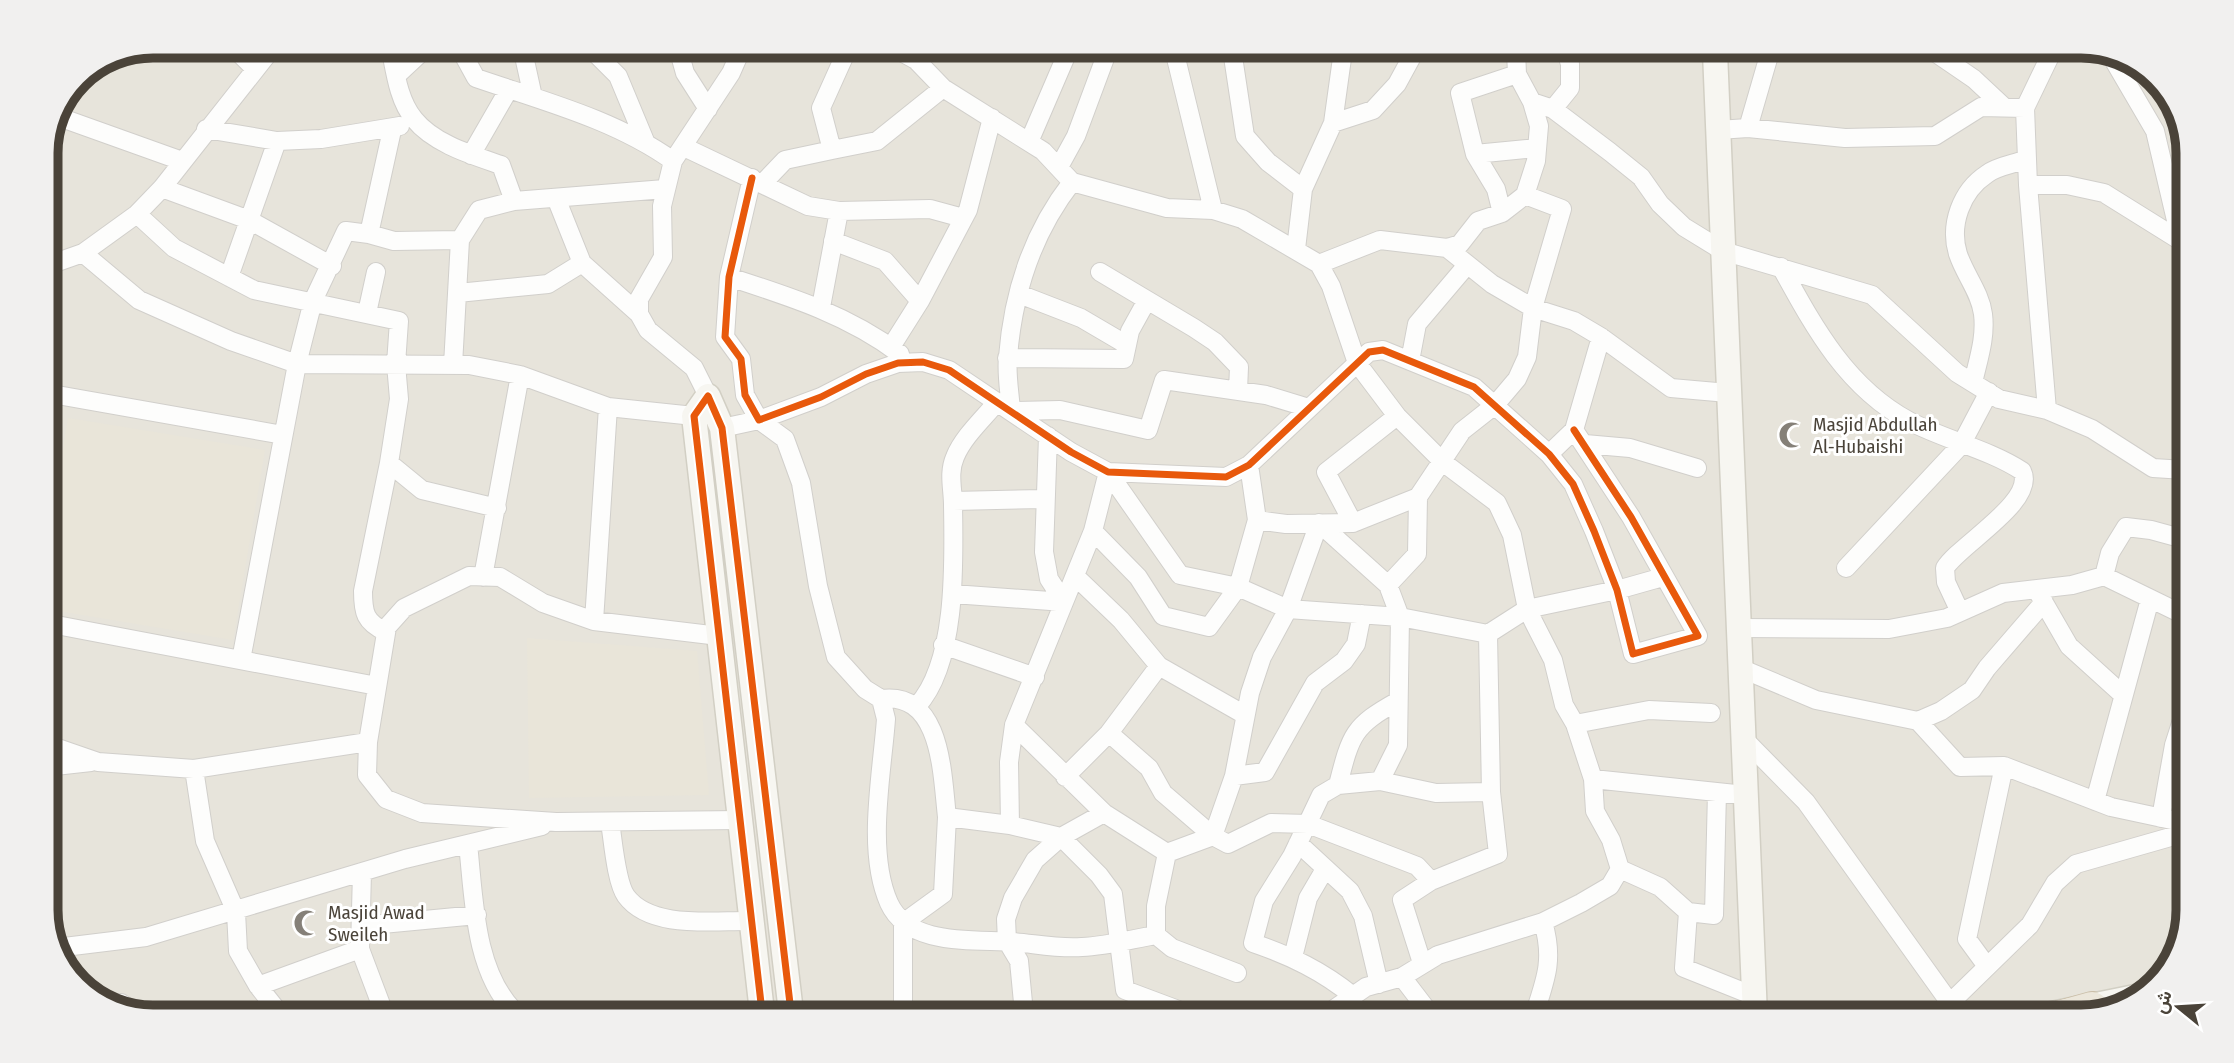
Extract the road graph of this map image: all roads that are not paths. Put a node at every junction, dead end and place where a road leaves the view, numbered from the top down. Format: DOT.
graph roads {
  1 [pos="244,58"];
  2 [pos="263,58"];
  3 [pos="393,58"];
  4 [pos="416,58"];
  5 [pos="466,58"];
  6 [pos="525,58"];
  7 [pos="600,58"];
  8 [pos="681,58"];
  9 [pos="737,58"];
  10 [pos="844,58"];
  11 [pos="925,58"];
  12 [pos="1065,58"];
  13 [pos="1105,58"];
  14 [pos="1175,58"];
  15 [pos="1233,58"];
  16 [pos="1340,58"];
  17 [pos="1411,58"];
  18 [pos="1517,58"];
  19 [pos="1568,58"];
  20 [pos="1715,58"];
  21 [pos="1768,58"];
  22 [pos="1943,58"];
  23 [pos="2049,58"];
  24 [pos="2116,64"];
  25 [pos="254,68"];
  26 [pos="1517,74"];
  27 [pos="397,76"];
  28 [pos="943,88"];
  29 [pos="509,89"];
  30 [pos="533,97"];
  31 [pos="1532,102"];
  32 [pos="2004,107"];
  33 [pos="2025,107"];
  34 [pos="708,109"];
  35 [pos="1553,109"];
  36 [pos="992,118"];
  37 [pos="64,119"];
  38 [pos="414,119"];
  39 [pos="1334,123"];
  40 [pos="1748,128"];
  41 [pos="206,130"];
  42 [pos="392,130"];
  43 [pos="1718,130"];
  44 [pos="277,141"];
  45 [pos="645,141"];
  46 [pos="1029,142"];
  47 [pos="1537,148"];
  48 [pos="832,150"];
  49 [pos="1475,153"];
  50 [pos="679,154"];
  51 [pos="471,155"];
  52 [pos="2027,159"];
  53 [pos="182,161"];
  54 [pos="1059,167"];
  55 [pos="757,180"];
  56 [pos="1072,182"];
  57 [pos="2028,185"];
  58 [pos="162,188"];
  59 [pos="665,189"];
  60 [pos="1303,189"];
  61 [pos="1525,195"];
  62 [pos="556,198"];
  63 [pos="514,201"];
  64 [pos="1213,210"];
  65 [pos="839,211"];
  66 [pos="1502,213"];
  67 [pos="137,214"];
  68 [pos="963,218"];
  69 [pos="249,220"];
  70 [pos="2176,220"];
  71 [pos="369,234"];
  72 [pos="2176,238"];
  73 [pos="460,240"];
  74 [pos="833,241"];
  75 [pos="1447,248"];
  76 [pos="1296,249"];
  77 [pos="1723,251"];
  78 [pos="83,253"];
  79 [pos="58,262"];
  80 [pos="582,263"];
  81 [pos="1319,264"];
  82 [pos="332,265"];
  83 [pos="1467,265"];
  84 [pos="1780,267"];
  85 [pos="376,272"];
  86 [pos="1100,272"];
  87 [pos="229,277"];
  88 [pos="729,277"];
  89 [pos="458,293"];
  90 [pos="1019,295"];
  91 [pos="313,302"];
  92 [pos="920,302"];
  93 [pos="1146,302"];
  94 [pos="821,307"];
  95 [pos="1533,308"];
  96 [pos="367,313"];
  97 [pos="639,314"];
  98 [pos="1601,337"];
  99 [pos="1127,345"];
  100 [pos="891,347"];
  101 [pos="1007,358"];
  102 [pos="1410,361"];
  103 [pos="911,362"];
  104 [pos="1357,363"];
  105 [pos="297,364"];
  106 [pos="396,364"];
  107 [pos="453,365"];
  108 [pos="520,375"];
  109 [pos="1973,383"];
  110 [pos="1238,391"];
  111 [pos="1989,392"];
  112 [pos="1728,393"];
  113 [pos="58,395"];
  114 [pos="1495,405"];
  115 [pos="701,406"];
  116 [pos="608,407"];
  117 [pos="1004,407"];
  118 [pos="1310,408"];
  119 [pos="2047,410"];
  120 [pos="1397,416"];
  121 [pos="760,420"];
  122 [pos="722,428"];
  123 [pos="283,435"];
  124 [pos="1048,436"];
  125 [pos="1579,437"];
  126 [pos="1961,445"];
  127 [pos="1549,454"];
  128 [pos="389,463"];
  129 [pos="1444,463"];
  130 [pos="1249,465"];
  131 [pos="1697,468"];
  132 [pos="2176,469"];
  133 [pos="1108,472"];
  134 [pos="1418,497"];
  135 [pos="1044,499"];
  136 [pos="953,501"];
  137 [pos="497,508"];
  138 [pos="1256,520"];
  139 [pos="1319,523"];
  140 [pos="1353,523"];
  141 [pos="1093,531"];
  142 [pos="2176,537"];
  143 [pos="1846,569"];
  144 [pos="1075,576"];
  145 [pos="2104,576"];
  146 [pos="483,577"];
  147 [pos="1664,577"];
  148 [pos="1388,584"];
  149 [pos="1238,587"];
  150 [pos="1617,590"];
  151 [pos="953,594"];
  152 [pos="2040,595"];
  153 [pos="2150,598"];
  154 [pos="1063,602"];
  155 [pos="1288,609"];
  156 [pos="1527,609"];
  157 [pos="2176,611"];
  158 [pos="1960,612"];
  159 [pos="1362,614"];
  160 [pos="1400,617"];
  161 [pos="594,621"];
  162 [pos="58,625"];
  163 [pos="1738,628"];
  164 [pos="386,632"];
  165 [pos="1488,634"];
  166 [pos="719,636"];
  167 [pos="943,645"];
  168 [pos="242,660"];
  169 [pos="1159,666"];
  170 [pos="1740,668"];
  171 [pos="1035,677"];
  172 [pos="377,686"];
  173 [pos="2122,694"];
  174 [pos="881,699"];
  175 [pos="1398,701"];
  176 [pos="918,706"];
  177 [pos="1712,713"];
  178 [pos="1245,715"];
  179 [pos="1918,721"];
  180 [pos="1575,724"];
  181 [pos="1014,725"];
  182 [pos="1109,733"];
  183 [pos="1743,738"];
  184 [pos="2176,739"];
  185 [pos="368,742"];
  186 [pos="58,748"];
  187 [pos="98,762"];
  188 [pos="2004,765"];
  189 [pos="58,766"];
  190 [pos="194,769"];
  191 [pos="1234,776"];
  192 [pos="1065,777"];
  193 [pos="1593,779"];
  194 [pos="1380,781"];
  195 [pos="1338,785"];
  196 [pos="1491,792"];
  197 [pos="1717,792"];
  198 [pos="1745,795"];
  199 [pos="2095,801"];
  200 [pos="1104,813"];
  201 [pos="947,817"];
  202 [pos="2161,818"];
  203 [pos="740,820"];
  204 [pos="2176,821"];
  205 [pos="556,822"];
  206 [pos="610,822"];
  207 [pos="1308,824"];
  208 [pos="1010,825"];
  209 [pos="2176,835"];
  210 [pos="1213,836"];
  211 [pos="1061,837"];
  212 [pos="1298,843"];
  213 [pos="468,844"];
  214 [pos="1167,853"];
  215 [pos="1325,869"];
  216 [pos="1620,869"];
  217 [pos="362,872"];
  218 [pos="1431,881"];
  219 [pos="236,912"];
  220 [pos="1688,912"];
  221 [pos="477,915"];
  222 [pos="752,921"];
  223 [pos="1543,922"];
  224 [pos="903,923"];
  225 [pos="361,926"];
  226 [pos="1156,935"];
  227 [pos="1007,941"];
  228 [pos="1118,942"];
  229 [pos="66,947"];
  230 [pos="360,949"];
  231 [pos="1293,957"];
  232 [pos="1422,963"];
  233 [pos="1986,965"];
  234 [pos="1237,973"];
  235 [pos="1402,977"];
  236 [pos="1379,984"];
  237 [pos="258,986"];
  238 [pos="1353,996"];
  239 [pos="273,1005"];
  240 [pos="381,1005"];
  241 [pos="508,1005"];
  242 [pos="761,1005"];
  243 [pos="790,1005"];
  244 [pos="903,1005"];
  245 [pos="1023,1005"];
  246 [pos="1166,1005"];
  247 [pos="1340,1005"];
  248 [pos="1423,1005"];
  249 [pos="1537,1005"];
  250 [pos="1752,1005"];
  251 [pos="1754,1005"];
  252 [pos="1949,1005"];
  253 [pos="1957,1005"];
  1 -- 25 [label="street"];
  2 -- 25 [label="street"];
  3 -- 27 [label="street"];
  4 -- 27 [label="street"];
  5 -- 29 [label="street"];
  6 -- 30 [label="street"];
  7 -- 45 [label="street"];
  8 -- 34 [label="street"];
  9 -- 34 [label="street"];
  10 -- 48 [label="street"];
  11 -- 28 [label="street"];
  12 -- 46 [label="street"];
  13 -- 54 [label="street"];
  14 -- 64 [label="street"];
  15 -- 60 [label="street"];
  16 -- 39 [label="street"];
  17 -- 39 [label="street"];
  18 -- 26 [label="street"];
  19 -- 35 [label="street"];
  20 -- 43 [label="street"];
  21 -- 40 [label="street"];
  22 -- 32 [label="street"];
  23 -- 33 [label="street"];
  24 -- 70 [label="street"];
  25 -- 41 [label="street"];
  26 -- 31 [label="street"];
  26 -- 49 [label="street"];
  27 -- 38 [label="street"];
  28 -- 36 [label="street"];
  28 -- 48 [label="street"];
  29 -- 30 [label="street"];
  29 -- 51 [label="street"];
  30 -- 45 [label="street"];
  31 -- 35 [label="street"];
  31 -- 47 [label="street"];
  32 -- 33 [label="street"];
  32 -- 40 [label="street"];
  33 -- 52 [label="street"];
  34 -- 50 [label="street"];
  35 -- 77 [label="street"];
  36 -- 46 [label="street"];
  36 -- 68 [label="street"];
  37 -- 53 [label="street"];
  38 -- 42 [label="street"];
  38 -- 51 [label="street"];
  39 -- 60 [label="street"];
  40 -- 43 [label="street"];
  41 -- 44 [label="street"];
  41 -- 53 [label="street"];
  42 -- 44 [label="street"];
  42 -- 71 [label="street"];
  43 -- 77 [label="street"];
  44 -- 69 [label="street"];
  45 -- 50 [label="street"];
  46 -- 54 [label="street"];
  47 -- 49 [label="street"];
  47 -- 61 [label="street"];
  48 -- 55 [label="street"];
  49 -- 66 [label="street"];
  50 -- 55 [label="street"];
  50 -- 59 [label="street"];
  51 -- 63 [label="street"];
  52 -- 57 [label="street"];
  52 -- 109 [label="street"];
  53 -- 58 [label="street"];
  54 -- 56 [label="street"];
  55 -- 65 [label="street"];
  55 -- 88 [label="street"];
  56 -- 64 [label="street"];
  56 -- 90 [label="street"];
  57 -- 72 [label="street"];
  57 -- 119 [label="street"];
  58 -- 67 [label="street"];
  58 -- 69 [label="street"];
  59 -- 62 [label="street"];
  59 -- 97 [label="street"];
  60 -- 76 [label="street"];
  61 -- 66 [label="street"];
  61 -- 95 [label="street"];
  62 -- 63 [label="street"];
  62 -- 80 [label="street"];
  63 -- 73 [label="street"];
  64 -- 76 [label="street"];
  65 -- 68 [label="street"];
  65 -- 74 [label="street"];
  66 -- 75 [label="street"];
  67 -- 78 [label="street"];
  67 -- 87 [label="street"];
  68 -- 92 [label="street"];
  69 -- 82 [label="street"];
  69 -- 87 [label="street"];
  71 -- 73 [label="street"];
  71 -- 82 [label="street"];
  73 -- 89 [label="street"];
  74 -- 92 [label="street"];
  74 -- 94 [label="street"];
  75 -- 81 [label="street"];
  75 -- 83 [label="street"];
  76 -- 81 [label="street"];
  77 -- 84 [label="street"];
  77 -- 112 [label="street"];
  78 -- 79 [label="street"];
  78 -- 105 [label="street"];
  80 -- 89 [label="street"];
  80 -- 97 [label="street"];
  81 -- 104 [label="street"];
  82 -- 91 [label="street"];
  83 -- 95 [label="street"];
  83 -- 102 [label="street"];
  84 -- 109 [label="street"];
  84 -- 126 [label="street"];
  85 -- 96 [label="street"];
  86 -- 93 [label="street"];
  87 -- 91 [label="street"];
  88 -- 94 [label="street"];
  88 -- 121 [label="street"];
  89 -- 107 [label="street"];
  90 -- 99 [label="street"];
  90 -- 101 [label="street"];
  91 -- 96 [label="street"];
  91 -- 105 [label="street"];
  92 -- 100 [label="street"];
  93 -- 99 [label="street"];
  93 -- 110 [label="street"];
  94 -- 100 [label="street"];
  95 -- 98 [label="street"];
  95 -- 114 [label="street"];
  96 -- 106 [label="street"];
  97 -- 115 [label="street"];
  98 -- 112 [label="street"];
  98 -- 125 [label="street"];
  99 -- 101 [label="street"];
  100 -- 103 [label="street"];
  101 -- 117 [label="street"];
  102 -- 104 [label="street"];
  102 -- 114 [label="street"];
  103 -- 117 [label="street"];
  103 -- 121 [label="street"];
  104 -- 118 [label="street"];
  104 -- 120 [label="street"];
  105 -- 106 [label="street"];
  105 -- 123 [label="street"];
  106 -- 107 [label="street"];
  106 -- 128 [label="street"];
  107 -- 108 [label="street"];
  108 -- 116 [label="street"];
  108 -- 137 [label="street"];
  109 -- 111 [label="street"];
  110 -- 117 [label="street"];
  110 -- 118 [label="street"];
  111 -- 119 [label="street"];
  111 -- 126 [label="street"];
  112 -- 163 [label="street"];
  113 -- 123 [label="street"];
  114 -- 127 [label="street"];
  114 -- 129 [label="street"];
  115 -- 116 [label="street"];
  115 -- 122 [label="street"];
  115 -- 166 [label="street"];
  116 -- 161 [label="street"];
  117 -- 124 [label="street"];
  117 -- 136 [label="street"];
  118 -- 130 [label="street"];
  119 -- 132 [label="street"];
  120 -- 129 [label="street"];
  120 -- 140 [label="street"];
  121 -- 122 [label="street"];
  121 -- 174 [label="street"];
  122 -- 243 [label="street"];
  123 -- 168 [label="street"];
  124 -- 133 [label="street"];
  124 -- 135 [label="street"];
  125 -- 127 [label="street"];
  125 -- 131 [label="street"];
  125 -- 147 [label="street"];
  126 -- 143 [label="street"];
  126 -- 158 [label="street"];
  127 -- 150 [label="street"];
  128 -- 137 [label="street"];
  128 -- 164 [label="street"];
  129 -- 134 [label="street"];
  129 -- 156 [label="street"];
  130 -- 133 [label="street"];
  130 -- 138 [label="street"];
  133 -- 141 [label="street"];
  133 -- 149 [label="street"];
  134 -- 140 [label="street"];
  134 -- 148 [label="street"];
  135 -- 136 [label="street"];
  135 -- 154 [label="street"];
  136 -- 151 [label="street"];
  137 -- 146 [label="street"];
  138 -- 139 [label="street"];
  138 -- 149 [label="street"];
  139 -- 140 [label="street"];
  139 -- 148 [label="street"];
  139 -- 155 [label="street"];
  141 -- 144 [label="street"];
  141 -- 149 [label="street"];
  142 -- 145 [label="street"];
  144 -- 154 [label="street"];
  144 -- 169 [label="street"];
  145 -- 152 [label="street"];
  145 -- 153 [label="street"];
  146 -- 161 [label="street"];
  146 -- 164 [label="street"];
  147 -- 150 [label="street"];
  147 -- 150 [label="street"];
  148 -- 160 [label="street"];
  149 -- 155 [label="street"];
  150 -- 156 [label="street"];
  151 -- 154 [label="street"];
  151 -- 167 [label="street"];
  152 -- 158 [label="street"];
  152 -- 173 [label="street"];
  152 -- 179 [label="street"];
  153 -- 157 [label="street"];
  153 -- 173 [label="street"];
  154 -- 171 [label="street"];
  155 -- 159 [label="street"];
  155 -- 178 [label="street"];
  156 -- 165 [label="street"];
  156 -- 180 [label="street"];
  158 -- 163 [label="street"];
  159 -- 160 [label="street"];
  159 -- 191 [label="street"];
  160 -- 165 [label="street"];
  160 -- 175 [label="street"];
  161 -- 166 [label="street"];
  162 -- 168 [label="street"];
  163 -- 170 [label="street"];
  164 -- 172 [label="street"];
  165 -- 196 [label="street"];
  166 -- 203 [label="street"];
  167 -- 171 [label="street"];
  167 -- 176 [label="street"];
  168 -- 172 [label="street"];
  169 -- 178 [label="street"];
  169 -- 182 [label="street"];
  170 -- 179 [label="street"];
  170 -- 183 [label="street"];
  171 -- 181 [label="street"];
  172 -- 185 [label="street"];
  173 -- 199 [label="street"];
  174 -- 176 [label="street"];
  174 -- 224 [label="street"];
  175 -- 194 [label="street"];
  175 -- 195 [label="street"];
  176 -- 201 [label="street"];
  177 -- 180 [label="street"];
  178 -- 191 [label="street"];
  179 -- 188 [label="street"];
  180 -- 193 [label="street"];
  181 -- 192 [label="street"];
  181 -- 208 [label="street"];
  182 -- 192 [label="street"];
  182 -- 210 [label="street"];
  183 -- 198 [label="street"];
  183 -- 252 [label="street"];
  184 -- 202 [label="street"];
  185 -- 190 [label="street"];
  185 -- 205 [label="street"];
  186 -- 187 [label="street"];
  187 -- 189 [label="street"];
  187 -- 190 [label="street"];
  188 -- 199 [label="street"];
  188 -- 233 [label="street"];
  190 -- 219 [label="street"];
  191 -- 210 [label="street"];
  192 -- 200 [label="street"];
  193 -- 197 [label="street"];
  193 -- 216 [label="street"];
  194 -- 195 [label="street"];
  194 -- 196 [label="street"];
  195 -- 207 [label="street"];
  196 -- 218 [label="street"];
  197 -- 198 [label="street"];
  197 -- 220 [label="street"];
  198 -- 251 [label="street"];
  199 -- 202 [label="street"];
  200 -- 211 [label="street"];
  200 -- 214 [label="street"];
  201 -- 208 [label="street"];
  201 -- 224 [label="street"];
  202 -- 204 [label="street"];
  203 -- 206 [label="street"];
  203 -- 222 [label="street"];
  205 -- 206 [label="street"];
  205 -- 213 [label="street"];
  206 -- 222 [label="street"];
  207 -- 210 [label="street"];
  207 -- 212 [label="street"];
  207 -- 218 [label="street"];
  208 -- 211 [label="street"];
  209 -- 233 [label="street"];
  210 -- 214 [label="street"];
  211 -- 227 [label="street"];
  211 -- 228 [label="street"];
  212 -- 215 [label="street"];
  212 -- 231 [label="street"];
  213 -- 217 [label="street"];
  213 -- 221 [label="street"];
  214 -- 226 [label="street"];
  215 -- 231 [label="street"];
  215 -- 236 [label="street"];
  216 -- 220 [label="street"];
  216 -- 223 [label="street"];
  217 -- 219 [label="street"];
  217 -- 225 [label="street"];
  218 -- 232 [label="street"];
  219 -- 229 [label="street"];
  219 -- 237 [label="street"];
  220 -- 250 [label="street"];
  221 -- 225 [label="street"];
  221 -- 241 [label="street"];
  222 -- 242 [label="street"];
  223 -- 232 [label="street"];
  223 -- 249 [label="street"];
  224 -- 227 [label="street"];
  224 -- 244 [label="street"];
  225 -- 230 [label="street"];
  226 -- 228 [label="street"];
  226 -- 234 [label="street"];
  227 -- 228 [label="street"];
  227 -- 245 [label="street"];
  228 -- 246 [label="street"];
  230 -- 237 [label="street"];
  230 -- 240 [label="street"];
  231 -- 238 [label="street"];
  232 -- 235 [label="street"];
  233 -- 253 [label="street"];
  235 -- 236 [label="street"];
  235 -- 248 [label="street"];
  236 -- 238 [label="street"];
  237 -- 239 [label="street"];
  238 -- 247 [label="street"];
}
